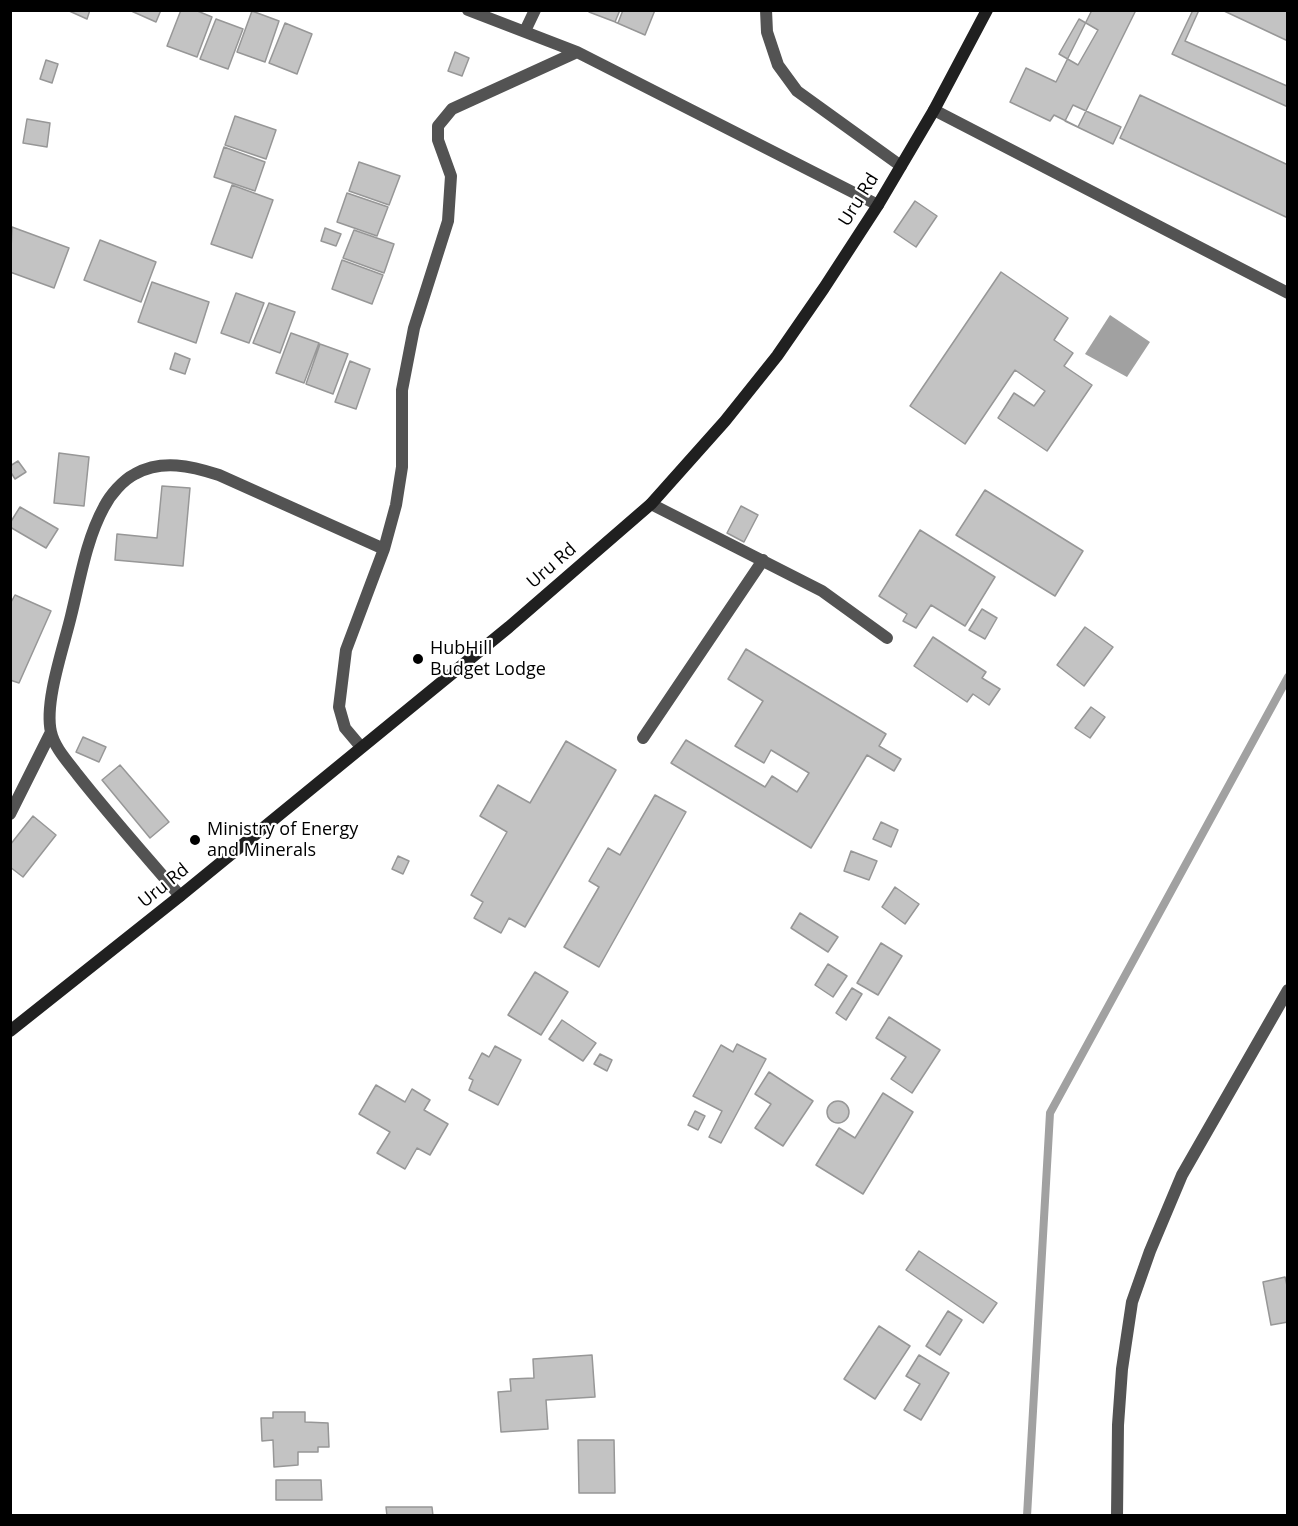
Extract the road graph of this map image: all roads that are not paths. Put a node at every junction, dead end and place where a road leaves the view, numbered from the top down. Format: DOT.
graph roads {
  1 [pos="468,10"];
  2 [pos="535,10"];
  3 [pos="766,10"];
  4 [pos="987,10"];
  5 [pos="525,31"];
  6 [pos="577,52"];
  7 [pos="934,110"];
  8 [pos="901,166"];
  9 [pos="878,205"];
  10 [pos="1287,293"];
  11 [pos="651,504"];
  12 [pos="384,549"];
  13 [pos="763,560"];
  14 [pos="887,638"];
  15 [pos="51,732"];
  16 [pos="643,738"];
  17 [pos="361,747"];
  18 [pos="10,814"];
  19 [pos="180,896"];
  20 [pos="1287,990"];
  21 [pos="10,1031"];
  22 [pos="1117,1515"];
  1 -- 5 [label="street"];
  2 -- 5 [label="street"];
  3 -- 8 [label="street"];
  4 -- 7 [label="street, Uru Rd"];
  5 -- 6 [label="street"];
  6 -- 9 [label="street"];
  6 -- 12 [label="street"];
  7 -- 8 [label="street, Uru Rd"];
  7 -- 10 [label="street"];
  8 -- 9 [label="street, Uru Rd"];
  9 -- 11 [label="street, Uru Rd"];
  11 -- 13 [label="street"];
  11 -- 17 [label="street, Uru Rd"];
  12 -- 15 [label="street"];
  12 -- 17 [label="street"];
  13 -- 14 [label="street"];
  13 -- 16 [label="street"];
  15 -- 18 [label="street"];
  15 -- 19 [label="street"];
  17 -- 19 [label="street, Uru Rd"];
  19 -- 21 [label="street, Uru Rd"];
  20 -- 22 [label="street"];
}
